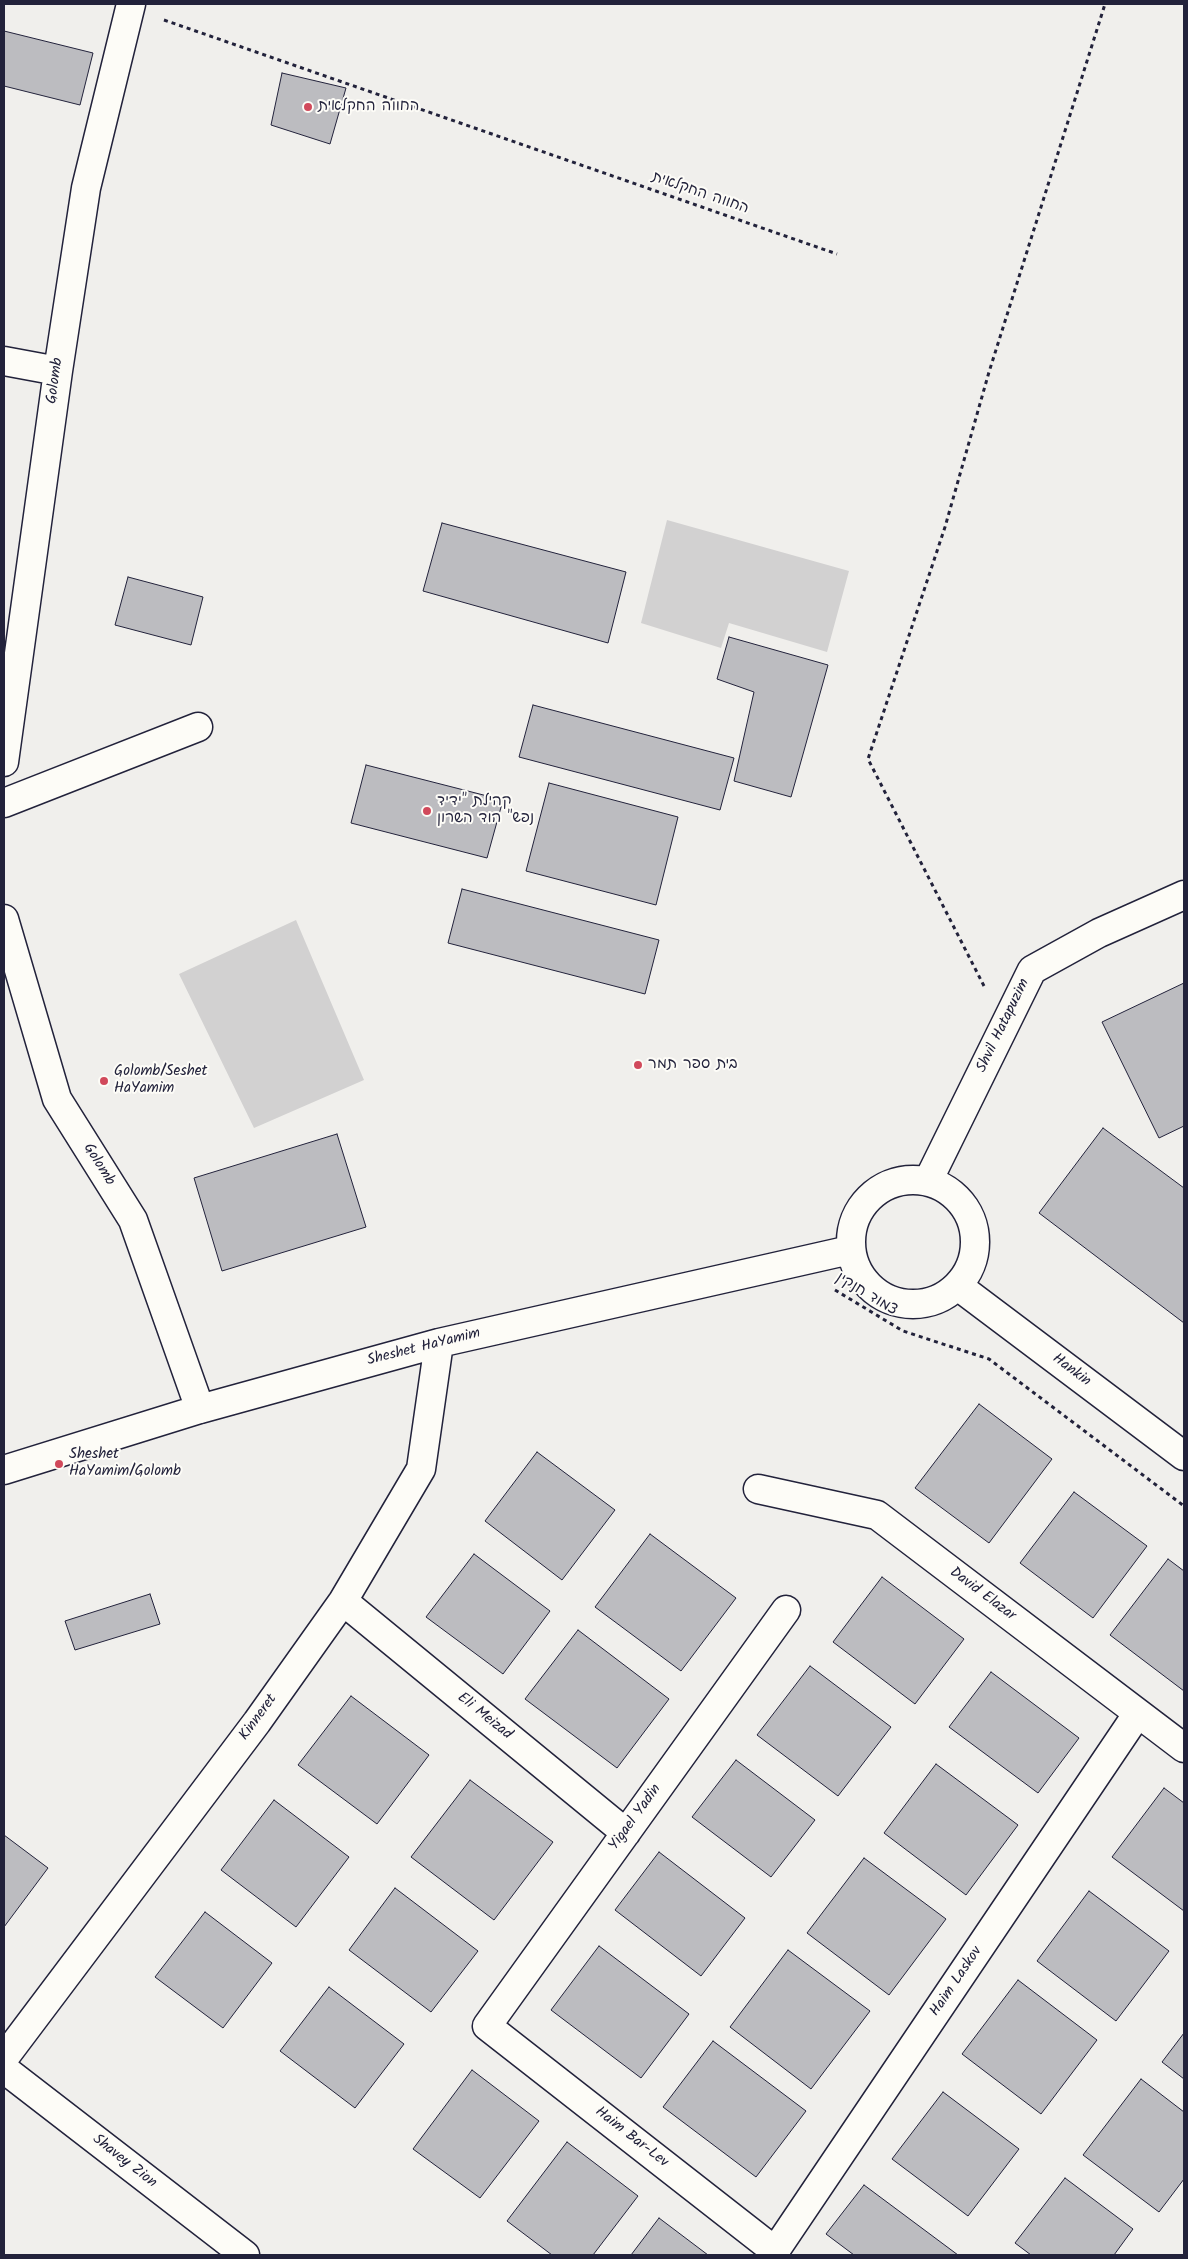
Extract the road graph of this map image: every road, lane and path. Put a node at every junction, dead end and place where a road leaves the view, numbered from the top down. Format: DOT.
graph roads {
  1 [pos="1105,4"];
  2 [pos="131,6"];
  3 [pos="837,254"];
  4 [pos="4,360"];
  5 [pos="58,371"];
  6 [pos="198,727"];
  7 [pos="4,762"];
  8 [pos="4,802"];
  9 [pos="1184,895"];
  10 [pos="4,919"];
  11 [pos="1004,1026"];
  12 [pos="928,1181"];
  13 [pos="850,1250"];
  14 [pos="828,1286"];
  15 [pos="958,1286"];
  16 [pos="439,1343"];
  17 [pos="200,1409"];
  18 [pos="1184,1456"];
  19 [pos="4,1470"];
  20 [pos="758,1489"];
  21 [pos="1184,1506"];
  22 [pos="343,1602"];
  23 [pos="786,1610"];
  24 [pos="1138,1713"];
  25 [pos="1184,1748"];
  26 [pos="626,1833"];
  27 [pos="487,2026"];
  28 [pos="4,2058"];
  29 [pos="4,2069"];
  30 [pos="775,2251"];
  31 [pos="245,2255"];
  1 -- 11 [label="path"];
  2 -- 3 [label="path, החווה החקלאית"];
  2 -- 5 [label="street, Golomb"];
  4 -- 5 [label="street"];
  5 -- 7 [label="street, Golomb"];
  6 -- 8 [label="street"];
  9 -- 11 [label="street, Shvil Hatapuzim"];
  10 -- 17 [label="street, Golomb"];
  11 -- 12 [label="street, Shvil Hatapuzim"];
  12 -- 13 [label="street"];
  12 -- 15 [label="street"];
  13 -- 15 [label="street"];
  13 -- 16 [label="street, Sheshet HaYamim"];
  14 -- 21 [label="path, צמוד חנקין"];
  15 -- 18 [label="street, Hankin"];
  16 -- 17 [label="street, Sheshet HaYamim"];
  16 -- 22 [label="street, Kinneret"];
  17 -- 19 [label="street, Sheshet HaYamim"];
  20 -- 24 [label="street, David Elazar"];
  22 -- 26 [label="street, Eli Meizad"];
  22 -- 28 [label="street, Kinneret"];
  23 -- 26 [label="street, Yigael Yadin"];
  24 -- 25 [label="street, David Elazar"];
  24 -- 30 [label="street, Haim Laskov"];
  26 -- 27 [label="street, Yigael Yadin"];
  27 -- 30 [label="street, Haim Bar-Lev"];
  29 -- 31 [label="street, Shavey Zion"];
}
